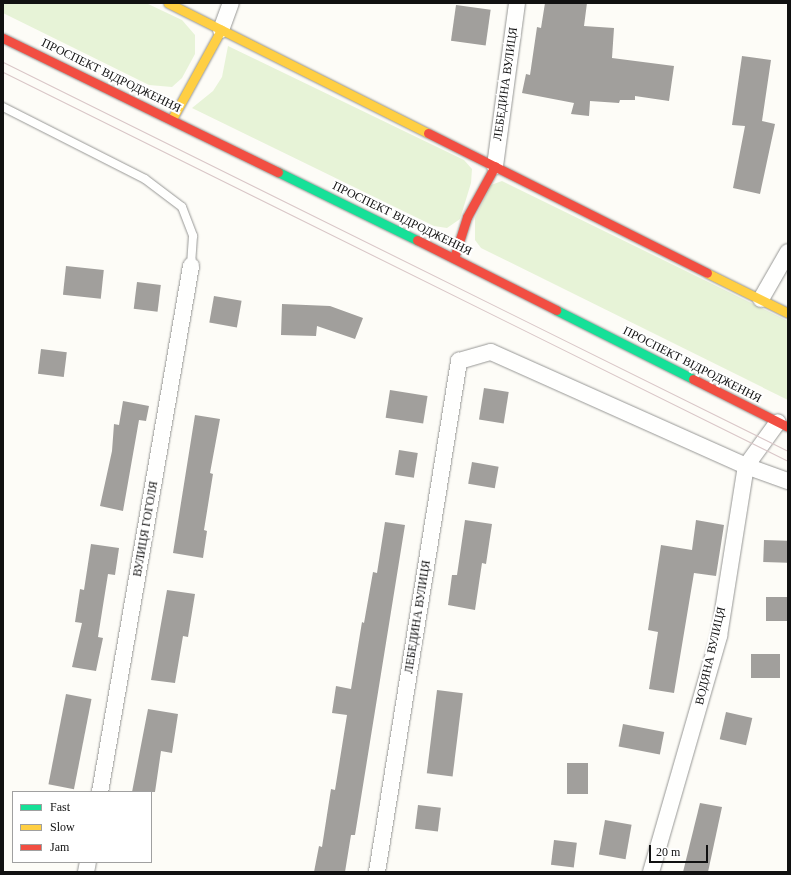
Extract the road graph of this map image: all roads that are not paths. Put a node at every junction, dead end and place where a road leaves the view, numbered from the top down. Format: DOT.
graph roads {
  1 [pos="168,3"];
  2 [pos="231,3"];
  3 [pos="517,3"];
  4 [pos="221,30"];
  5 [pos="3,38"];
  6 [pos="3,107"];
  7 [pos="172,119"];
  8 [pos="495,166"];
  9 [pos="788,252"];
  10 [pos="454,258"];
  11 [pos="191,266"];
  12 [pos="761,299"];
  13 [pos="788,313"];
  14 [pos="783,425"];
  15 [pos="746,466"];
  16 [pos="788,481"];
  17 [pos="100,791"];
  18 [pos="377,872"];
  19 [pos="651,872"];
  1 -- 4 [label="main road"];
  2 -- 4 [label="street"];
  3 -- 8 [label="street, ЛЕБЕДИНА ВУЛИЦЯ"];
  4 -- 7 [label="main road"];
  4 -- 8 [label="main road"];
  5 -- 7 [label="main road, ПРОСПЕКТ ВІДРОДЖЕННЯ"];
  6 -- 11 [label="lane"];
  7 -- 10 [label="main road, ПРОСПЕКТ ВІДРОДЖЕННЯ"];
  8 -- 10 [label="main road"];
  8 -- 12 [label="main road"];
  9 -- 12 [label="street"];
  10 -- 14 [label="main road, ПРОСПЕКТ ВІДРОДЖЕННЯ"];
  11 -- 17 [label="street, ВУЛИЦЯ ГОГОЛЯ"];
  12 -- 13 [label="main road"];
  14 -- 15 [label="street, ВОДЯНА ВУЛИЦЯ"];
  15 -- 16 [label="street"];
  15 -- 18 [label="street, ЛЕБЕДИНА ВУЛИЦЯ"];
  15 -- 19 [label="street, ВОДЯНА ВУЛИЦЯ"];
}
